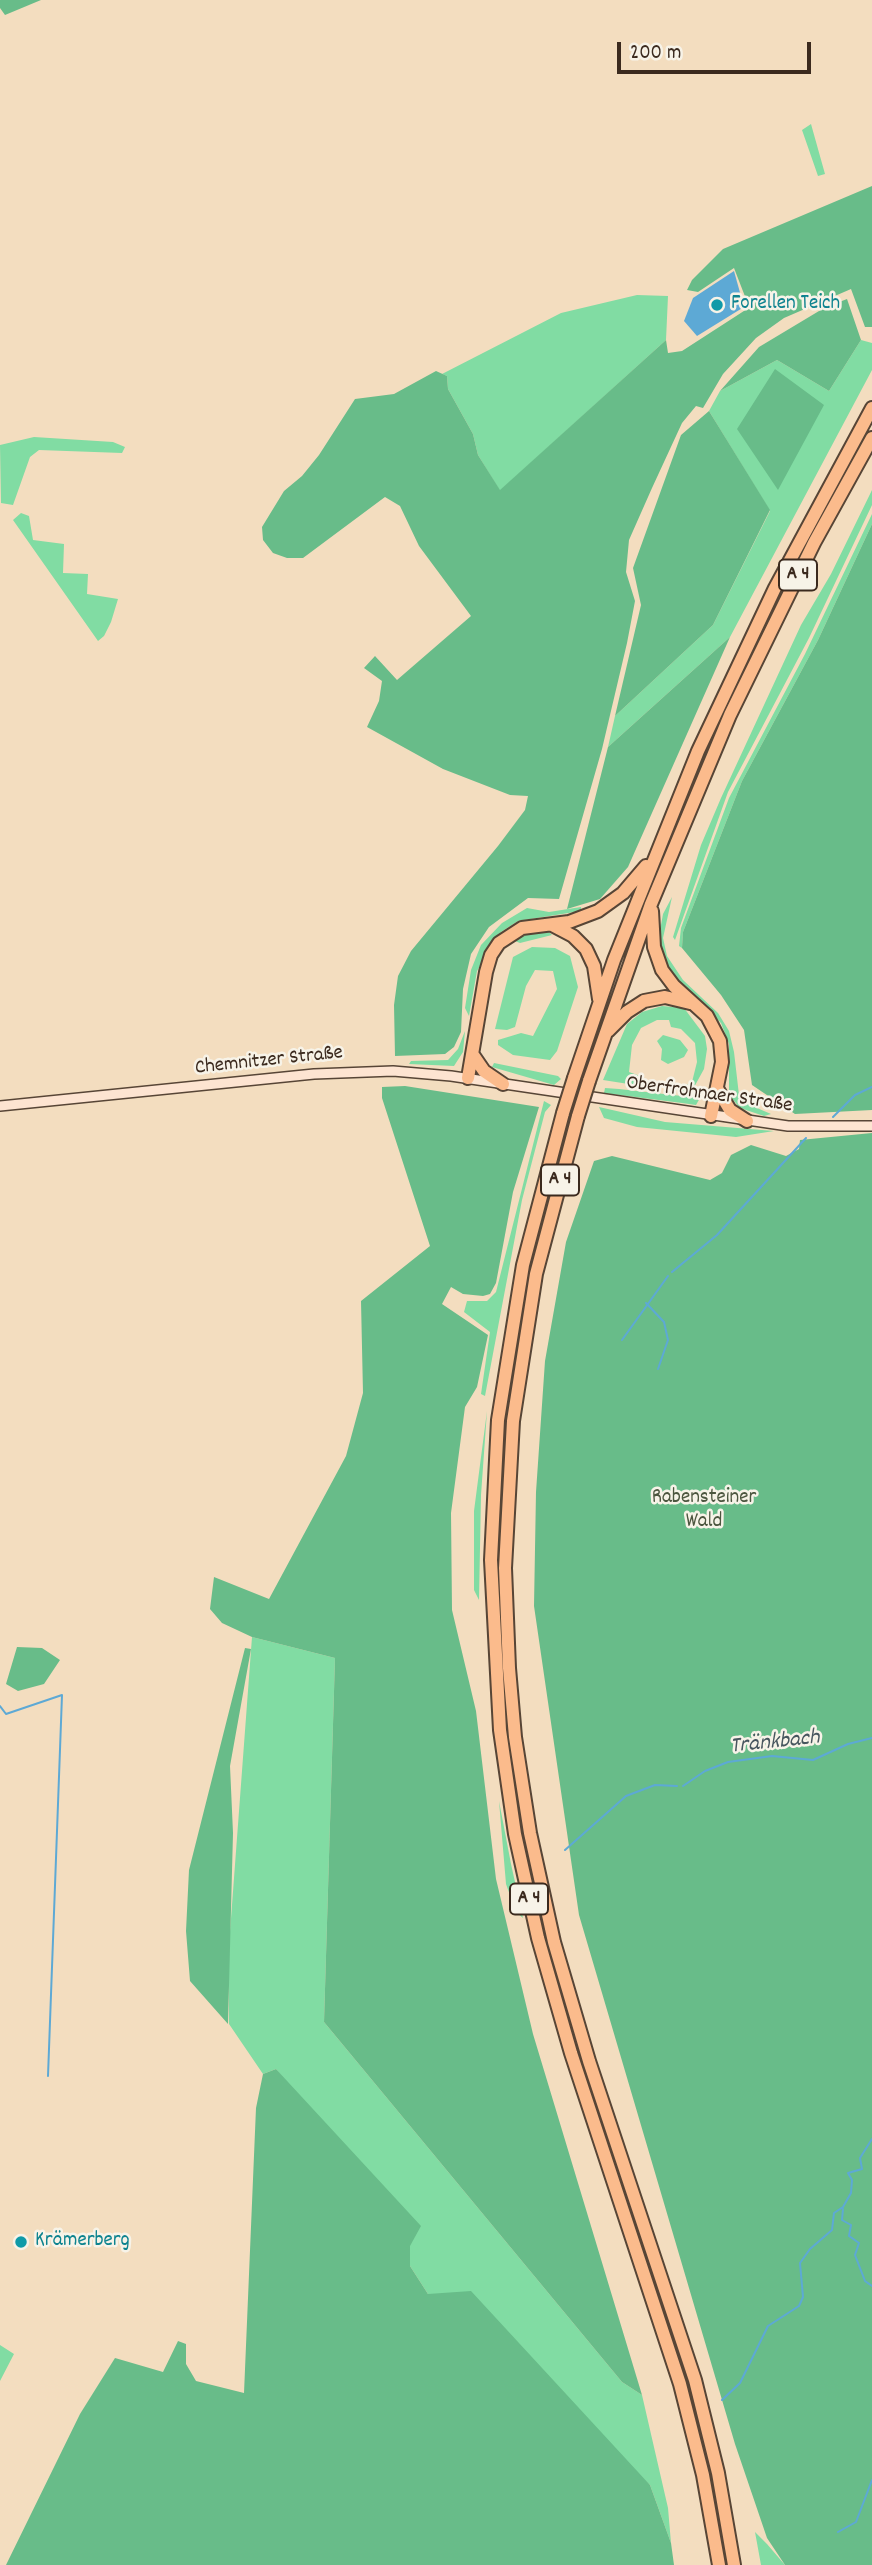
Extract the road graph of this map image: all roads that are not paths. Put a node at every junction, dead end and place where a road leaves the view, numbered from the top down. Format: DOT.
graph roads {
  1 [pos="872,408"];
  2 [pos="872,438"];
  3 [pos="653,858"];
  4 [pos="652,904"];
  5 [pos="548,924"];
  6 [pos="599,1001"];
  7 [pos="695,1005"];
  8 [pos="603,1036"];
  9 [pos="473,1055"];
  10 [pos="468,1078"];
  11 [pos="503,1084"];
  12 [pos="541,1090"];
  13 [pos="718,1090"];
  14 [pos="0,1106"];
  15 [pos="711,1116"];
  16 [pos="747,1121"];
  17 [pos="872,1126"];
  18 [pos="719,2565"];
  19 [pos="734,2565"];
  1 -- 3 [label="highway, A 4"];
  2 -- 4 [label="highway, A 4"];
  3 -- 5 [label="highway"];
  3 -- 6 [label="highway, A 4"];
  4 -- 7 [label="highway"];
  4 -- 8 [label="highway, A 4"];
  5 -- 6 [label="highway"];
  5 -- 9 [label="highway"];
  6 -- 18 [label="highway, A 4, bridge"];
  7 -- 8 [label="highway"];
  7 -- 13 [label="highway"];
  8 -- 19 [label="highway, A 4, bridge"];
  9 -- 10 [label="highway"];
  9 -- 11 [label="highway"];
  10 -- 11 [label="main road, Chemnitzer Straße"];
  10 -- 14 [label="main road, Chemnitzer Straße"];
  11 -- 12 [label="main road, Chemnitzer Straße"];
  12 -- 15 [label="main road, Oberfrohnaer Straße"];
  13 -- 15 [label="highway"];
  13 -- 16 [label="highway"];
  15 -- 16 [label="main road, Oberfrohnaer Straße"];
  16 -- 17 [label="main road, Oberfrohnaer Straße"];
}
